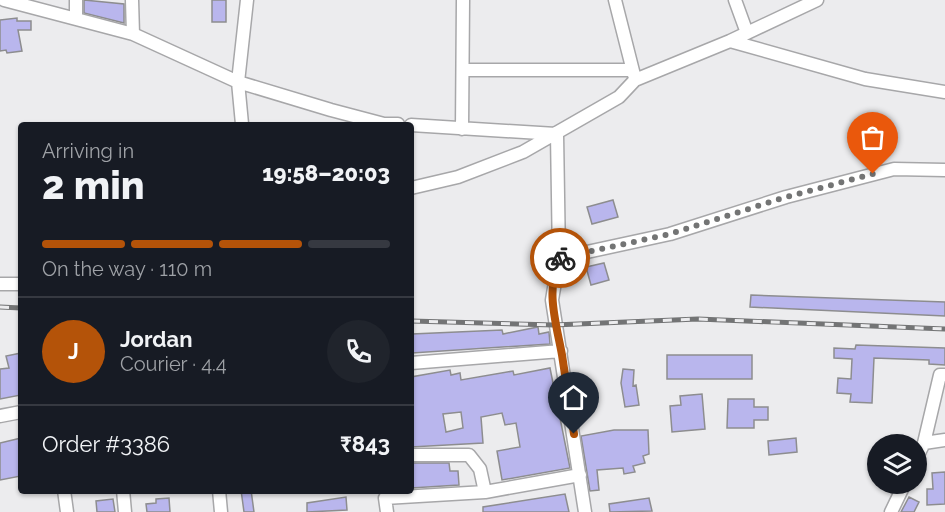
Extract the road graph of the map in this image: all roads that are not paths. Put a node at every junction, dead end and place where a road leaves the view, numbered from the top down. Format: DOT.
graph roads {
  1 [pos="76,0"];
  2 [pos="132,0"];
  3 [pos="247,0"];
  4 [pos="463,0"];
  5 [pos="615,0"];
  6 [pos="735,0"];
  7 [pos="817,0"];
  8 [pos="9,2"];
  9 [pos="0,6"];
  10 [pos="76,18"];
  11 [pos="747,33"];
  12 [pos="133,34"];
  13 [pos="730,41"];
  14 [pos="464,70"];
  15 [pos="634,75"];
  16 [pos="238,82"];
  17 [pos="945,92"];
  18 [pos="242,122"];
  19 [pos="376,122"];
  20 [pos="414,125"];
  21 [pos="462,129"];
  22 [pos="557,134"];
  23 [pos="945,170"];
  24 [pos="414,187"];
  25 [pos="559,258"];
  26 [pos="0,284"];
  27 [pos="18,284"];
  28 [pos="561,351"];
  29 [pos="414,363"];
  30 [pos="945,375"];
  31 [pos="18,413"];
  32 [pos="0,416"];
  33 [pos="926,434"];
  34 [pos="945,440"];
  35 [pos="927,443"];
  36 [pos="414,455"];
  37 [pos="580,475"];
  38 [pos="484,492"];
  39 [pos="65,494"];
  40 [pos="123,494"];
  41 [pos="219,494"];
  42 [pos="900,494"];
  43 [pos="67,512"];
  44 [pos="125,512"];
  45 [pos="221,512"];
  46 [pos="387,512"];
  47 [pos="585,512"];
  48 [pos="891,512"];
  1 -- 10 [label="street"];
  2 -- 12 [label="street"];
  3 -- 16 [label="street"];
  4 -- 14 [label="street"];
  5 -- 15 [label="street"];
  6 -- 11 [label="street"];
  7 -- 11 [label="street"];
  8 -- 9 [label="street"];
  8 -- 10 [label="street"];
  10 -- 12 [label="street"];
  11 -- 13 [label="street"];
  12 -- 16 [label="street"];
  13 -- 15 [label="street"];
  13 -- 17 [label="street"];
  14 -- 15 [label="street"];
  14 -- 21 [label="street"];
  15 -- 22 [label="street"];
  16 -- 18 [label="street"];
  16 -- 19 [label="street"];
  20 -- 21 [label="street"];
  21 -- 22 [label="street"];
  22 -- 24 [label="street"];
  22 -- 25 [label="street"];
  23 -- 25 [label="street"];
  25 -- 28 [label="street"];
  26 -- 27 [label="street"];
  28 -- 29 [label="street"];
  28 -- 37 [label="street"];
  30 -- 33 [label="street"];
  31 -- 32 [label="street"];
  34 -- 35 [label="street"];
  36 -- 38 [label="street"];
  37 -- 38 [label="street"];
  37 -- 47 [label="street"];
  38 -- 46 [label="street"];
  39 -- 43 [label="street"];
  40 -- 44 [label="street"];
  41 -- 45 [label="street"];
  42 -- 48 [label="street"];
}
